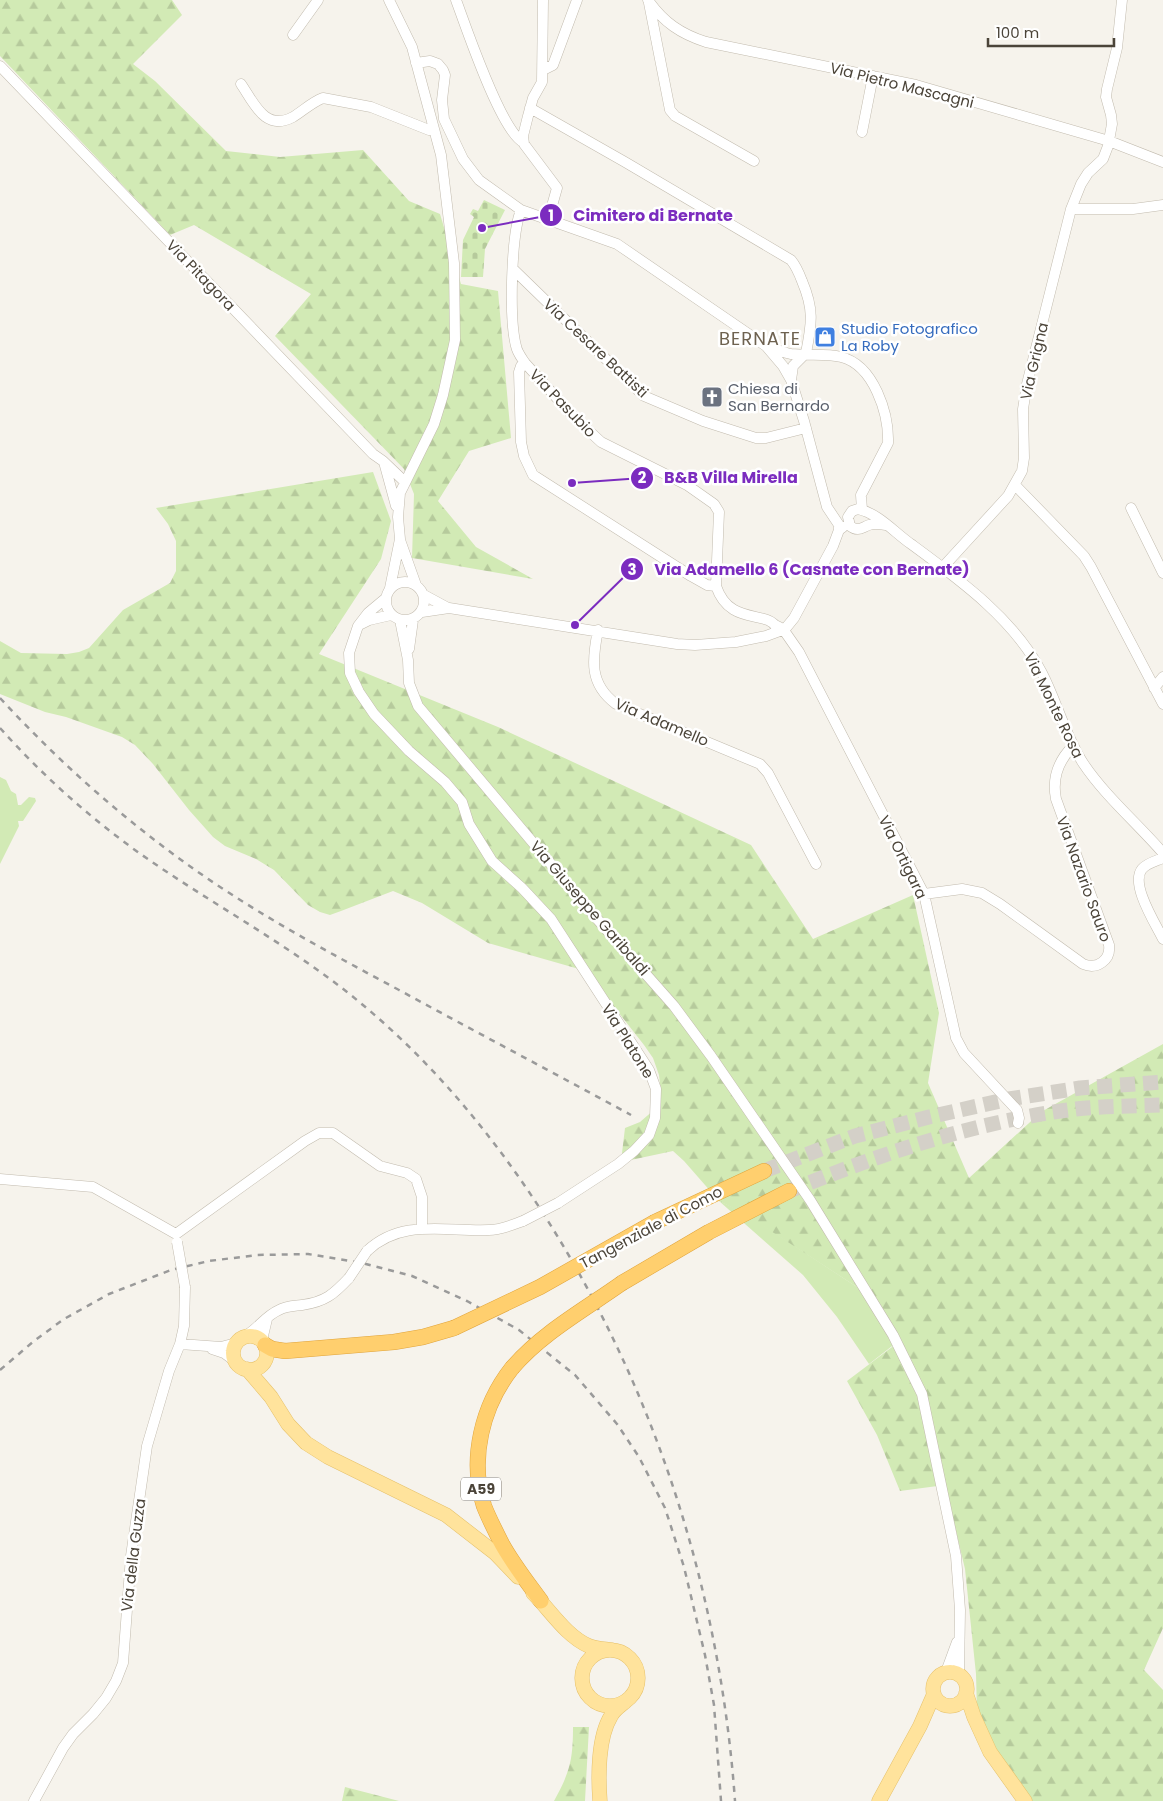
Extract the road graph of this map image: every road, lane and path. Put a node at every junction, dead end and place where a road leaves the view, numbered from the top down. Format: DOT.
graph roads {
  1 [pos="318,0"];
  2 [pos="389,0"];
  3 [pos="456,0"];
  4 [pos="543,0"];
  5 [pos="577,0"];
  6 [pos="1122,0"];
  7 [pos="648,1"];
  8 [pos="669,24"];
  9 [pos="293,35"];
  10 [pos="656,38"];
  11 [pos="416,63"];
  12 [pos="0,66"];
  13 [pos="543,70"];
  14 [pos="873,76"];
  15 [pos="241,84"];
  16 [pos="530,108"];
  17 [pos="434,130"];
  18 [pos="862,132"];
  19 [pos="1108,141"];
  20 [pos="524,142"];
  21 [pos="754,161"];
  22 [pos="1163,162"];
  23 [pos="1163,205"];
  24 [pos="1071,208"];
  25 [pos="521,210"];
  26 [pos="548,220"];
  27 [pos="513,269"];
  28 [pos="531,286"];
  29 [pos="512,289"];
  30 [pos="766,346"];
  31 [pos="806,353"];
  32 [pos="525,363"];
  33 [pos="791,380"];
  34 [pos="806,428"];
  35 [pos="383,461"];
  36 [pos="405,482"];
  37 [pos="1016,485"];
  38 [pos="1131,508"];
  39 [pos="864,511"];
  40 [pos="398,517"];
  41 [pos="846,525"];
  42 [pos="867,525"];
  43 [pos="886,525"];
  44 [pos="400,539"];
  45 [pos="833,546"];
  46 [pos="943,567"];
  47 [pos="1163,572"];
  48 [pos="416,585"];
  49 [pos="716,586"];
  50 [pos="388,593"];
  51 [pos="424,594"];
  52 [pos="449,608"];
  53 [pos="422,612"];
  54 [pos="396,618"];
  55 [pos="413,620"];
  56 [pos="358,626"];
  57 [pos="598,630"];
  58 [pos="777,630"];
  59 [pos="794,644"];
  60 [pos="408,660"];
  61 [pos="1163,677"];
  62 [pos="1154,688"];
  63 [pos="1163,704"];
  64 [pos="1073,746"];
  65 [pos="1163,853"];
  66 [pos="1163,858"];
  67 [pos="816,864"];
  68 [pos="924,894"];
  69 [pos="1163,939"];
  70 [pos="1018,1123"];
  71 [pos="764,1171"];
  72 [pos="0,1179"];
  73 [pos="789,1191"];
  74 [pos="422,1229"];
  75 [pos="176,1238"];
  76 [pos="268,1316"];
  77 [pos="240,1340"];
  78 [pos="264,1343"];
  79 [pos="180,1344"];
  80 [pos="207,1347"];
  81 [pos="235,1361"];
  82 [pos="265,1362"];
  83 [pos="247,1370"];
  84 [pos="271,1397"];
  85 [pos="541,1601"];
  86 [pos="566,1628"];
  87 [pos="612,1650"];
  88 [pos="583,1668"];
  89 [pos="952,1673"];
  90 [pos="966,1693"];
  91 [pos="934,1694"];
  92 [pos="630,1697"];
  93 [pos="591,1698"];
  94 [pos="954,1705"];
  95 [pos="974,1717"];
  96 [pos="920,1726"];
  97 [pos="602,1746"];
  98 [pos="34,1801"];
  99 [pos="600,1801"];
  100 [pos="879,1801"];
  101 [pos="1025,1801"];
  1 -- 9 [label="street"];
  2 -- 11 [label="street"];
  3 -- 20 [label="street"];
  4 -- 13 [label="street"];
  5 -- 13 [label="street"];
  6 -- 19 [label="street, Via Grigna"];
  7 -- 8 [label="street, Via Pietro Mascagni"];
  7 -- 10 [label="street"];
  8 -- 10 [label="street"];
  8 -- 14 [label="street, Via Pietro Mascagni"];
  10 -- 21 [label="street"];
  11 -- 17 [label="street"];
  11 -- 25 [label="street"];
  12 -- 35 [label="street, Via Pitagora"];
  13 -- 16 [label="street"];
  14 -- 18 [label="street"];
  14 -- 19 [label="street, Via Pietro Mascagni"];
  15 -- 17 [label="street"];
  16 -- 20 [label="street"];
  16 -- 31 [label="street"];
  17 -- 36 [label="street"];
  19 -- 22 [label="street, Via Pietro Mascagni"];
  19 -- 24 [label="street, Via Grigna"];
  20 -- 26 [label="street"];
  23 -- 24 [label="street"];
  24 -- 37 [label="street, Via Grigna"];
  25 -- 26 [label="street"];
  25 -- 27 [label="street, Via Pasubio"];
  26 -- 30 [label="street"];
  27 -- 28 [label="street, Via Cesare Battisti"];
  27 -- 29 [label="street, Via Pasubio"];
  28 -- 29 [label="street, Via Cesare Battisti"];
  28 -- 34 [label="street, Via Cesare Battisti"];
  29 -- 32 [label="street, Via Pasubio"];
  30 -- 31 [label="street"];
  30 -- 33 [label="street"];
  31 -- 33 [label="street"];
  31 -- 39 [label="street"];
  32 -- 49 [label="street, Via Pasubio"];
  32 -- 49 [label="street"];
  33 -- 34 [label="street"];
  34 -- 41 [label="street"];
  35 -- 36 [label="street, Via Pitagora"];
  35 -- 40 [label="street"];
  36 -- 40 [label="street"];
  37 -- 46 [label="street, Via Grigna"];
  37 -- 62 [label="street"];
  38 -- 47 [label="street"];
  39 -- 41 [label="street"];
  39 -- 42 [label="street"];
  39 -- 43 [label="street, Via Monte Rosa"];
  40 -- 44 [label="street"];
  41 -- 42 [label="street"];
  41 -- 45 [label="street"];
  41 -- 45 [label="street"];
  42 -- 43 [label="street"];
  43 -- 46 [label="street, Via Monte Rosa"];
  44 -- 48 [label="street"];
  44 -- 50 [label="street"];
  45 -- 58 [label="street"];
  46 -- 64 [label="street, Via Monte Rosa"];
  48 -- 50 [label="street"];
  48 -- 51 [label="street"];
  49 -- 58 [label="street"];
  50 -- 54 [label="street"];
  50 -- 56 [label="street"];
  51 -- 52 [label="street"];
  51 -- 53 [label="street"];
  52 -- 53 [label="street"];
  52 -- 57 [label="street"];
  53 -- 55 [label="street"];
  54 -- 55 [label="street"];
  54 -- 56 [label="street"];
  54 -- 60 [label="street, Via Giuseppe Garibaldi"];
  55 -- 60 [label="street, Via Giuseppe Garibaldi"];
  56 -- 74 [label="street, Via Platone, bridge"];
  57 -- 58 [label="street"];
  57 -- 67 [label="street, Via Adamello"];
  58 -- 59 [label="street"];
  58 -- 59 [label="street, Via Ortigara"];
  59 -- 68 [label="street, Via Ortigara"];
  60 -- 89 [label="street, Via Giuseppe Garibaldi"];
  61 -- 62 [label="street"];
  62 -- 63 [label="street"];
  64 -- 65 [label="street, Via Monte Rosa"];
  64 -- 68 [label="street, Via Nazario Sauro"];
  66 -- 69 [label="street"];
  68 -- 70 [label="street, Via Ortigara"];
  71 -- 78 [label="highway, Tangenziale di Como, bridge"];
  72 -- 75 [label="street"];
  73 -- 85 [label="highway, A59, bridge"];
  74 -- 75 [label="street"];
  74 -- 76 [label="street, Via Platone, bridge"];
  75 -- 79 [label="street, Via della Guzza, bridge"];
  76 -- 77 [label="street, Via Platone"];
  76 -- 78 [label="street"];
  77 -- 78 [label="main road"];
  77 -- 80 [label="street"];
  77 -- 81 [label="main road"];
  78 -- 82 [label="main road"];
  79 -- 80 [label="street"];
  79 -- 98 [label="street, Via della Guzza"];
  80 -- 81 [label="street"];
  81 -- 83 [label="main road"];
  82 -- 83 [label="main road"];
  82 -- 84 [label="main road"];
  83 -- 84 [label="main road"];
  84 -- 85 [label="main road"];
  85 -- 86 [label="main road"];
  86 -- 87 [label="main road"];
  86 -- 88 [label="main road"];
  87 -- 88 [label="main road"];
  87 -- 92 [label="main road"];
  88 -- 93 [label="main road"];
  89 -- 90 [label="main road"];
  89 -- 91 [label="main road"];
  90 -- 94 [label="main road"];
  90 -- 95 [label="main road"];
  91 -- 94 [label="main road"];
  91 -- 96 [label="main road"];
  92 -- 93 [label="main road"];
  92 -- 97 [label="main road"];
  93 -- 97 [label="main road"];
  94 -- 95 [label="main road"];
  94 -- 96 [label="main road"];
  95 -- 101 [label="main road"];
  96 -- 100 [label="main road"];
  97 -- 99 [label="main road"];
}
